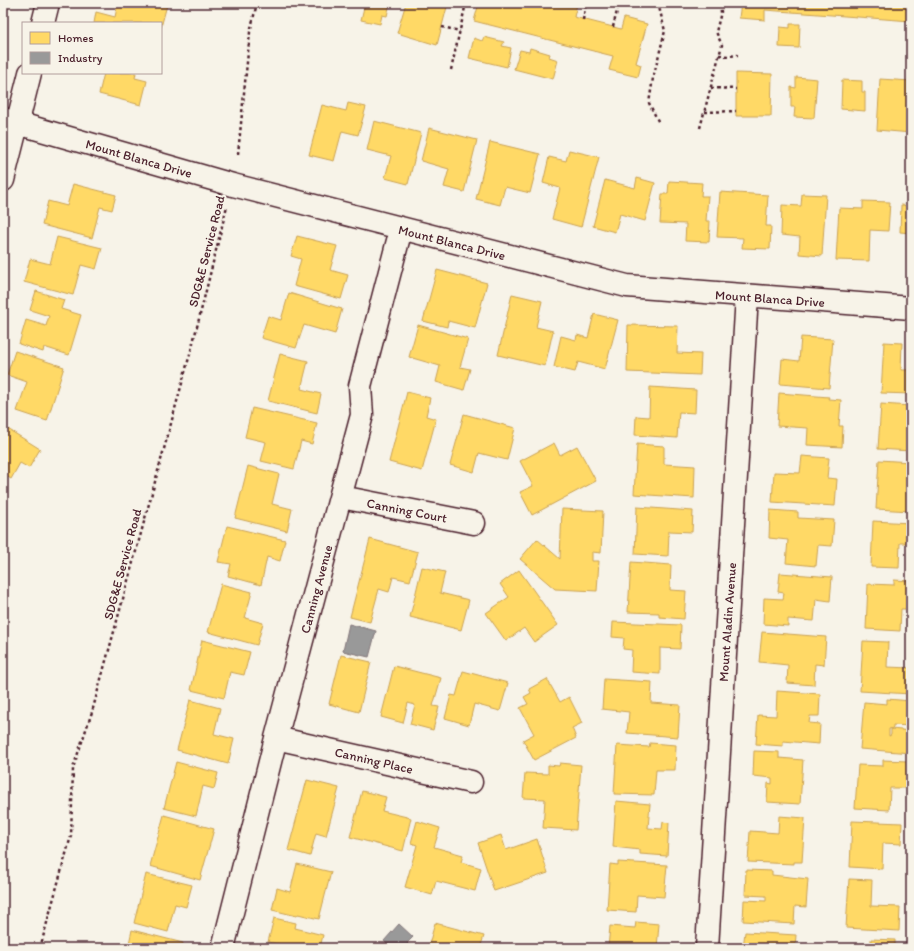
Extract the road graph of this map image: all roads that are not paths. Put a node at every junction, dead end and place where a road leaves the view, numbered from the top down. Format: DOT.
graph roads {
  1 [pos="48,3"];
  2 [pos="43,22"];
  3 [pos="30,74"];
  4 [pos="10,120"];
  5 [pos="3,180"];
  6 [pos="400,229"];
  7 [pos="748,296"];
  8 [pos="911,308"];
  9 [pos="341,497"];
  10 [pos="474,523"];
  11 [pos="276,738"];
  12 [pos="471,782"];
  13 [pos="223,948"];
  14 [pos="707,948"];
  1 -- 2 [label="street"];
  3 -- 4 [label="street"];
  4 -- 5 [label="street"];
  4 -- 6 [label="street, Mount Blanca Drive"];
  6 -- 7 [label="street, Mount Blanca Drive"];
  6 -- 9 [label="street, Canning Avenue"];
  7 -- 8 [label="street, Mount Blanca Drive"];
  7 -- 14 [label="street, Mount Aladin Avenue"];
  9 -- 10 [label="street, Canning Court"];
  9 -- 11 [label="street, Canning Avenue"];
  11 -- 12 [label="street, Canning Place"];
  11 -- 13 [label="street, Canning Avenue"];
}
